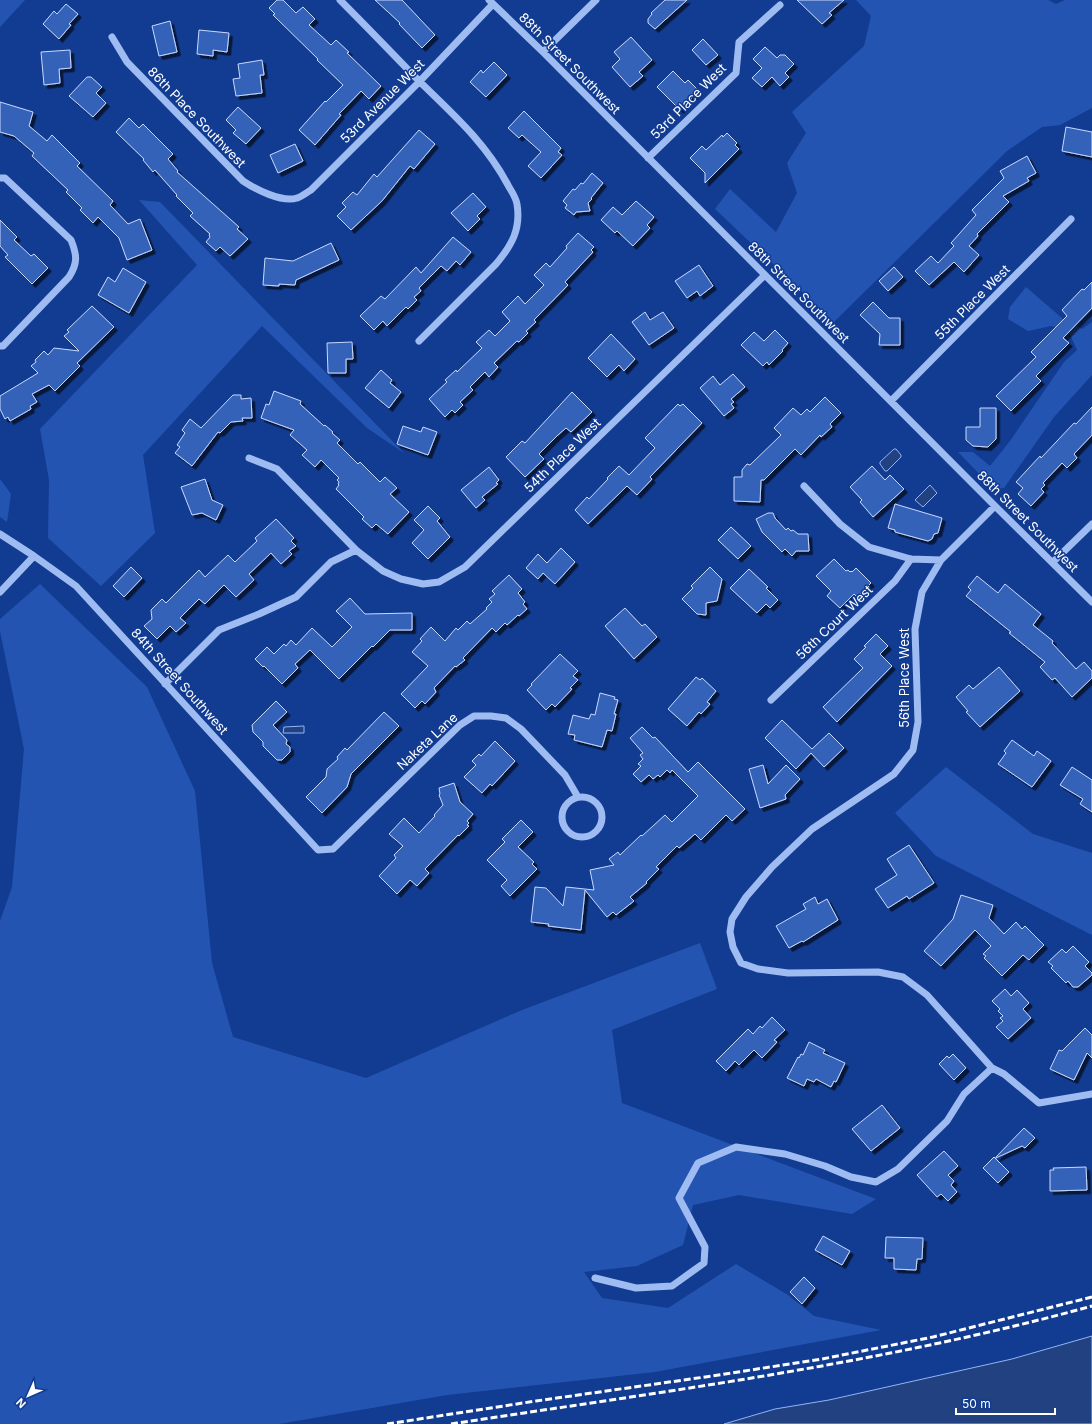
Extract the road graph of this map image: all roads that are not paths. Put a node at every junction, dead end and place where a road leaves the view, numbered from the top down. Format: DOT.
graph roads {
  1 [pos="340,0"];
  2 [pos="596,0"];
  3 [pos="491,2"];
  4 [pos="780,5"];
  5 [pos="112,37"];
  6 [pos="543,52"];
  7 [pos="420,81"];
  8 [pos="648,158"];
  9 [pos="0,178"];
  10 [pos="279,198"];
  11 [pos="1071,219"];
  12 [pos="765,275"];
  13 [pos="419,341"];
  14 [pos="0,346"];
  15 [pos="891,401"];
  16 [pos="249,458"];
  17 [pos="804,486"];
  18 [pos="995,506"];
  19 [pos="1092,524"];
  20 [pos="0,534"];
  21 [pos="356,550"];
  22 [pos="34,556"];
  23 [pos="911,559"];
  24 [pos="941,560"];
  25 [pos="1053,562"];
  26 [pos="0,592"];
  27 [pos="1092,602"];
  28 [pos="165,684"];
  29 [pos="771,700"];
  30 [pos="578,797"];
  31 [pos="333,850"];
  32 [pos="992,1068"];
  33 [pos="1092,1094"];
  34 [pos="595,1278"];
  1 -- 7 [label="street"];
  2 -- 6 [label="street"];
  3 -- 6 [label="street, 88th Street Southwest"];
  3 -- 7 [label="street, 53rd Avenue West"];
  4 -- 8 [label="street, 53rd Place West"];
  5 -- 10 [label="street, 86th Place Southwest"];
  6 -- 8 [label="street, 88th Street Southwest"];
  7 -- 10 [label="street, 53rd Avenue West"];
  7 -- 13 [label="street"];
  8 -- 12 [label="street, 88th Street Southwest"];
  9 -- 14 [label="street"];
  11 -- 15 [label="street, 55th Place West"];
  12 -- 15 [label="street, 88th Street Southwest"];
  12 -- 21 [label="street, 54th Place West"];
  15 -- 18 [label="street, 88th Street Southwest"];
  16 -- 21 [label="street, 54th Place West"];
  17 -- 23 [label="street"];
  18 -- 24 [label="street, 56th Place West"];
  18 -- 25 [label="street, 88th Street Southwest"];
  19 -- 25 [label="street"];
  20 -- 22 [label="street, 84th Street Southwest"];
  21 -- 28 [label="street"];
  22 -- 26 [label="street"];
  22 -- 28 [label="street, 84th Street Southwest"];
  23 -- 24 [label="street"];
  23 -- 29 [label="street, 56th Court West"];
  24 -- 32 [label="street, 56th Place West"];
  25 -- 27 [label="street, 88th Street Southwest"];
  28 -- 31 [label="street, 84th Street Southwest"];
  30 -- 30 [label="street"];
  30 -- 31 [label="street, Naketa Lane"];
  32 -- 33 [label="street"];
  32 -- 34 [label="street"];
}
